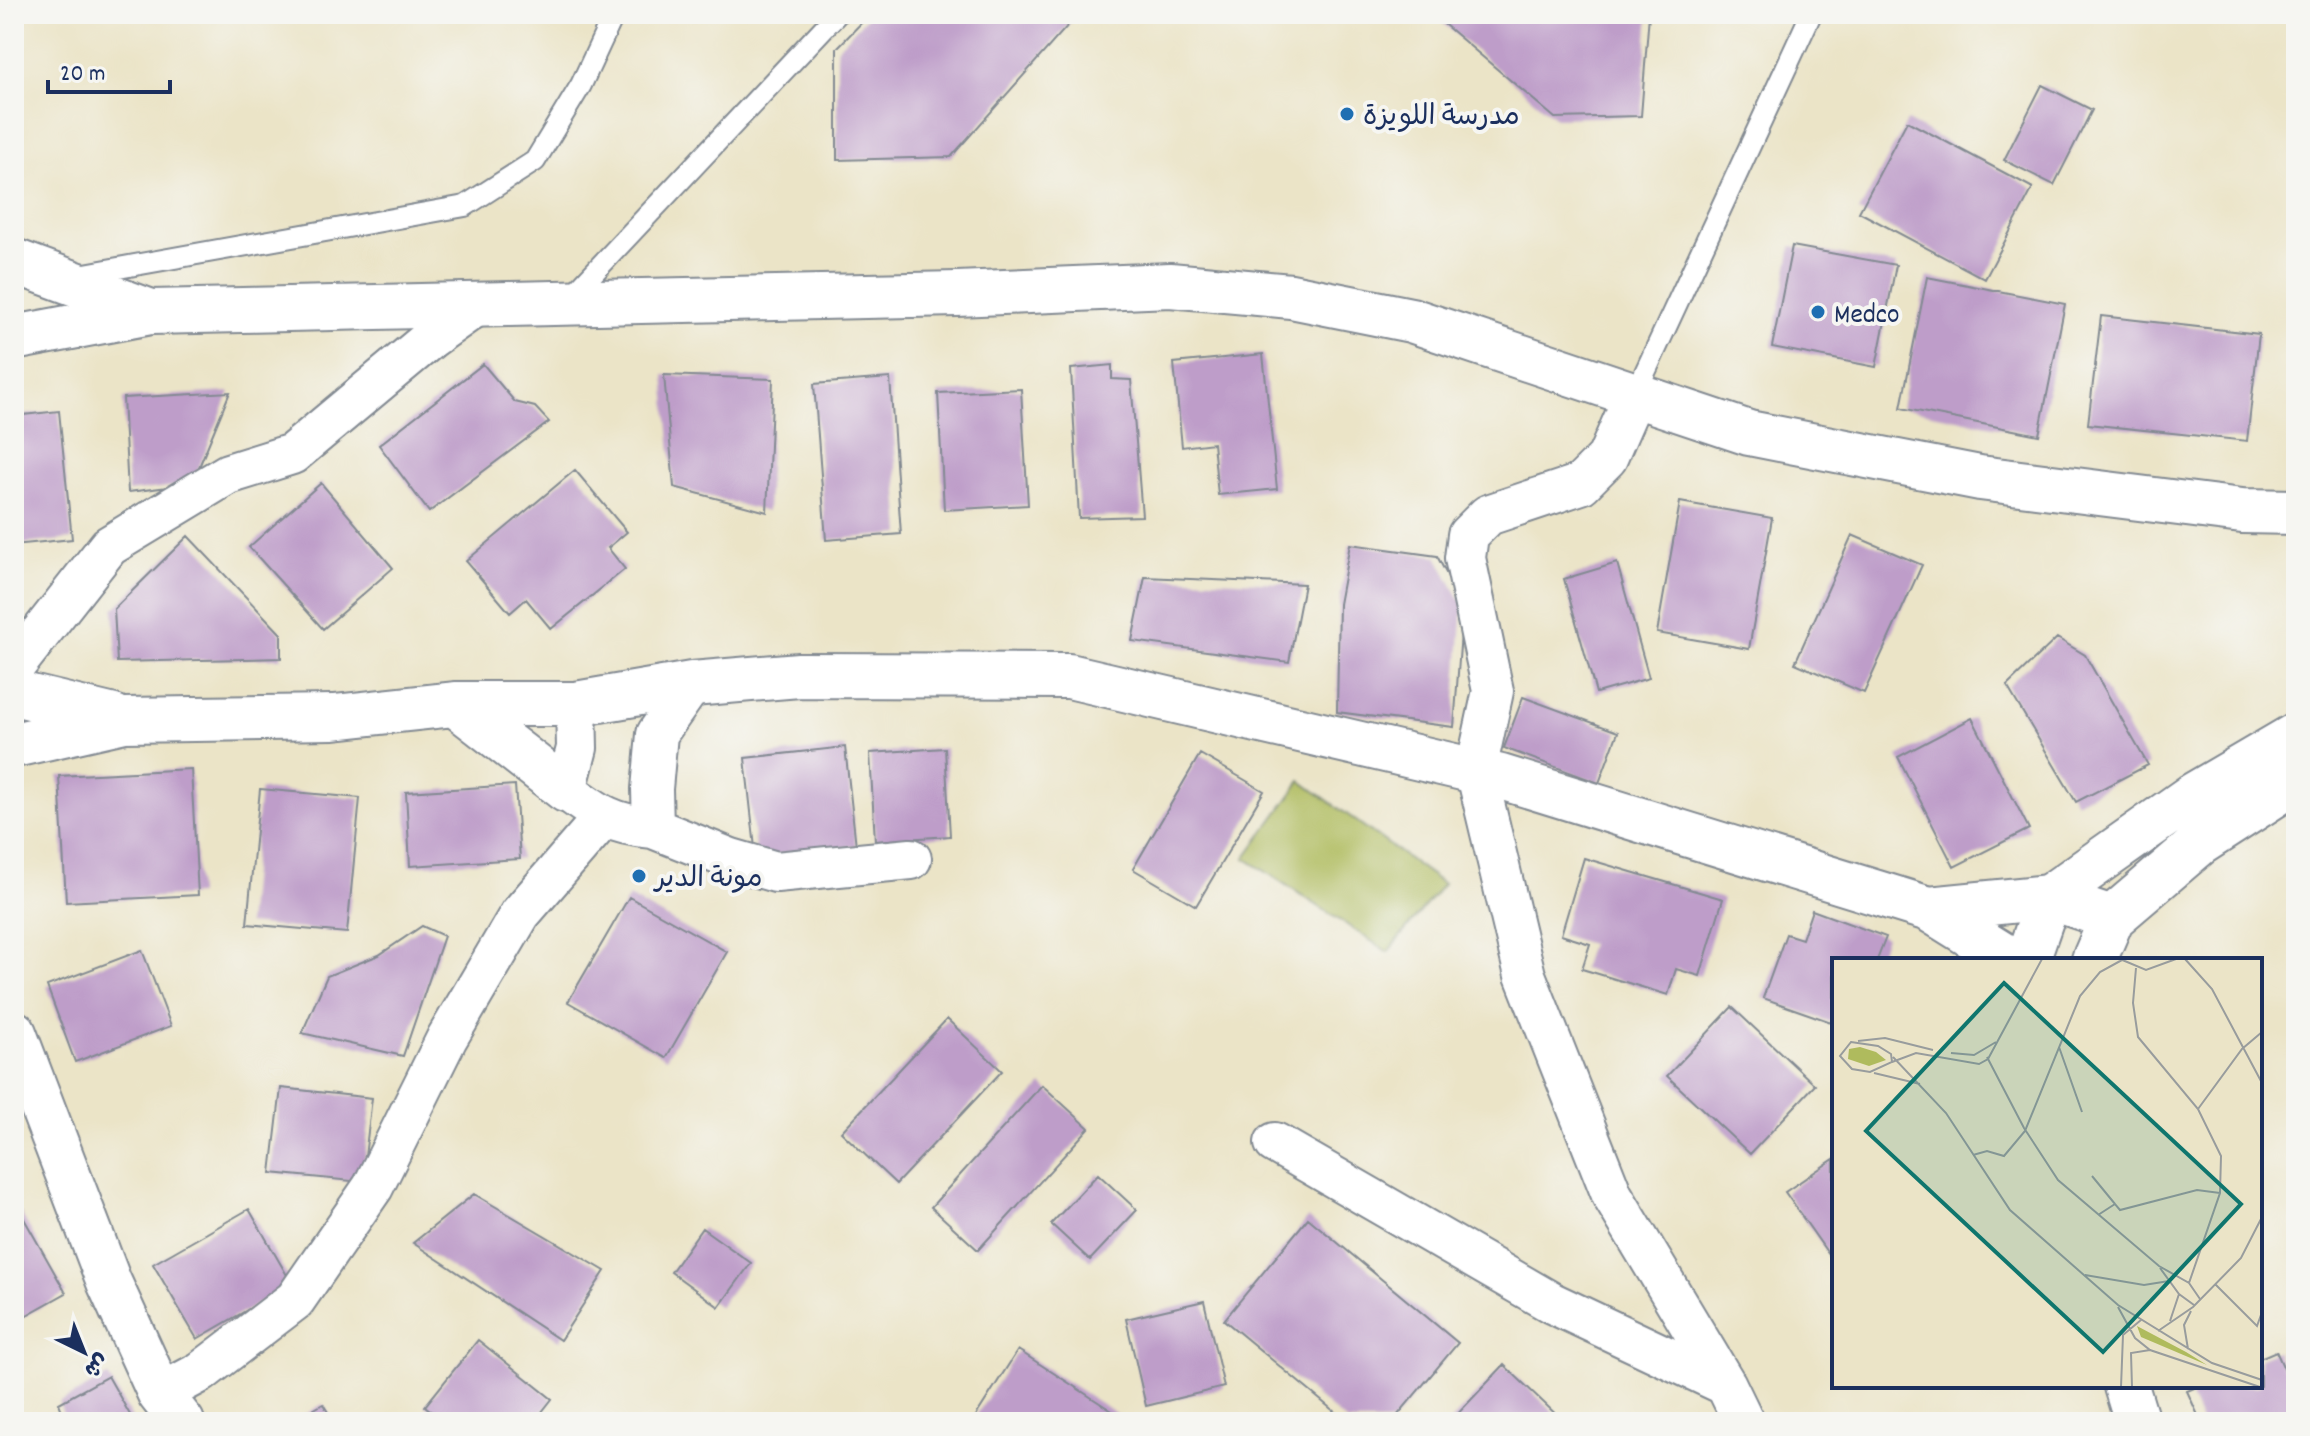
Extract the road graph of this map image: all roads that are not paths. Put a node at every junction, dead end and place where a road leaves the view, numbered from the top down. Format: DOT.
graph roads {
  1 [pos="614,14"];
  2 [pos="837,14"];
  3 [pos="1811,14"];
  4 [pos="14,261"];
  5 [pos="60,279"];
  6 [pos="567,301"];
  7 [pos="479,304"];
  8 [pos="151,312"];
  9 [pos="14,338"];
  10 [pos="1635,394"];
  11 [pos="2296,481"];
  12 [pos="2242,511"];
  13 [pos="2296,512"];
  14 [pos="14,667"];
  15 [pos="692,684"];
  16 [pos="14,693"];
  17 [pos="455,704"];
  18 [pos="576,704"];
  19 [pos="124,720"];
  20 [pos="2296,735"];
  21 [pos="14,745"];
  22 [pos="1476,770"];
  23 [pos="2296,781"];
  24 [pos="652,789"];
  25 [pos="566,790"];
  26 [pos="603,818"];
  27 [pos="653,828"];
  28 [pos="731,859"];
  29 [pos="911,859"];
  30 [pos="2049,897"];
  31 [pos="1929,909"];
  32 [pos="2112,918"];
  33 [pos="2008,958"];
  34 [pos="2028,958"];
  35 [pos="2095,958"];
  36 [pos="14,1033"];
  37 [pos="1275,1143"];
  38 [pos="1726,1385"];
  39 [pos="2127,1388"];
  40 [pos="171,1408"];
  41 [pos="1744,1422"];
  42 [pos="2137,1422"];
  1 -- 5 [label="lane"];
  2 -- 6 [label="lane"];
  3 -- 10 [label="lane"];
  4 -- 5 [label="main road"];
  5 -- 8 [label="main road"];
  6 -- 7 [label="main road"];
  6 -- 10 [label="main road"];
  7 -- 8 [label="main road"];
  7 -- 14 [label="street"];
  8 -- 9 [label="main road"];
  10 -- 12 [label="main road"];
  10 -- 22 [label="street"];
  11 -- 12 [label="main road"];
  12 -- 13 [label="main road"];
  15 -- 18 [label="main road"];
  15 -- 22 [label="main road"];
  15 -- 24 [label="street"];
  16 -- 19 [label="main road"];
  17 -- 18 [label="main road"];
  17 -- 19 [label="main road"];
  17 -- 25 [label="main road"];
  18 -- 25 [label="street"];
  19 -- 21 [label="main road"];
  20 -- 30 [label="main road"];
  22 -- 31 [label="main road"];
  22 -- 38 [label="street"];
  23 -- 32 [label="main road"];
  24 -- 27 [label="street"];
  24 -- 28 [label="street"];
  25 -- 26 [label="street"];
  26 -- 27 [label="street"];
  26 -- 40 [label="street"];
  27 -- 28 [label="street"];
  28 -- 29 [label="street"];
  30 -- 31 [label="main road"];
  30 -- 32 [label="main road"];
  30 -- 34 [label="main road"];
  31 -- 33 [label="main road"];
  32 -- 35 [label="main road"];
  36 -- 40 [label="main road"];
  37 -- 38 [label="street"];
  38 -- 41 [label="street"];
  39 -- 42 [label="main road"];
}
